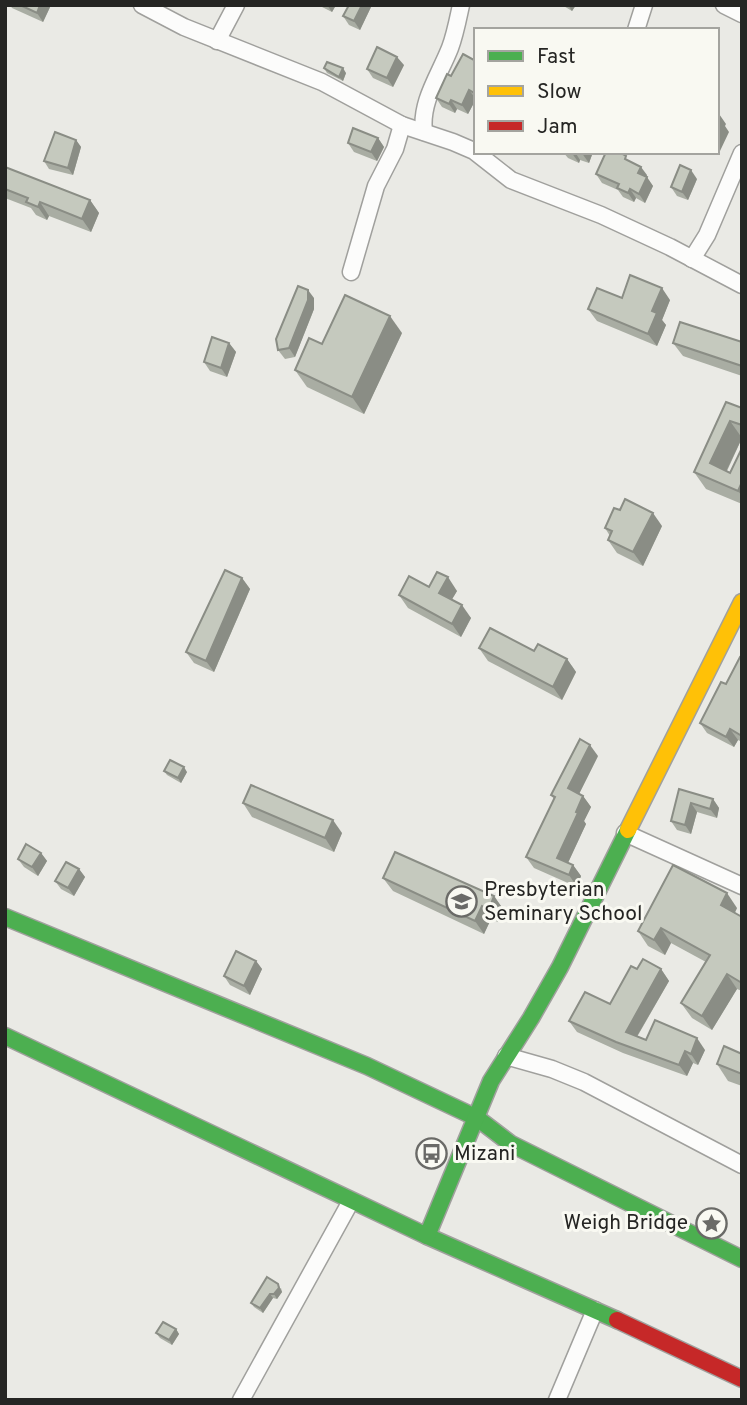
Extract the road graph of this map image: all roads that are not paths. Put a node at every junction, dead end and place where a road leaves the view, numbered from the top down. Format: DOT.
graph roads {
  1 [pos="142,5"];
  2 [pos="236,5"];
  3 [pos="461,5"];
  4 [pos="644,5"];
  5 [pos="724,5"];
  6 [pos="742,14"];
  7 [pos="637,28"];
  8 [pos="217,41"];
  9 [pos="402,125"];
  10 [pos="424,132"];
  11 [pos="474,151"];
  12 [pos="742,153"];
  13 [pos="478,154"];
  14 [pos="692,259"];
  15 [pos="351,272"];
  16 [pos="742,285"];
  17 [pos="742,602"];
  18 [pos="737,624"];
  19 [pos="625,833"];
  20 [pos="742,886"];
  21 [pos="5,917"];
  22 [pos="5,1036"];
  23 [pos="506,1056"];
  24 [pos="477,1118"];
  25 [pos="742,1165"];
  26 [pos="351,1201"];
  27 [pos="426,1236"];
  28 [pos="742,1259"];
  29 [pos="595,1310"];
  30 [pos="742,1379"];
  31 [pos="241,1400"];
  32 [pos="556,1400"];
  1 -- 8 [label="street"];
  2 -- 8 [label="street"];
  3 -- 10 [label="street"];
  4 -- 7 [label="street"];
  5 -- 6 [label="street"];
  8 -- 9 [label="street"];
  9 -- 10 [label="street"];
  9 -- 15 [label="street"];
  10 -- 11 [label="street"];
  12 -- 14 [label="street"];
  13 -- 14 [label="street"];
  14 -- 16 [label="street"];
  17 -- 18 [label="main road"];
  18 -- 19 [label="main road"];
  19 -- 20 [label="street"];
  19 -- 23 [label="main road"];
  21 -- 24 [label="main road"];
  22 -- 26 [label="main road"];
  23 -- 24 [label="main road"];
  23 -- 25 [label="street"];
  24 -- 27 [label="main road"];
  24 -- 28 [label="main road"];
  26 -- 27 [label="main road"];
  26 -- 31 [label="street"];
  27 -- 29 [label="main road"];
  29 -- 30 [label="main road"];
  29 -- 32 [label="street"];
}
